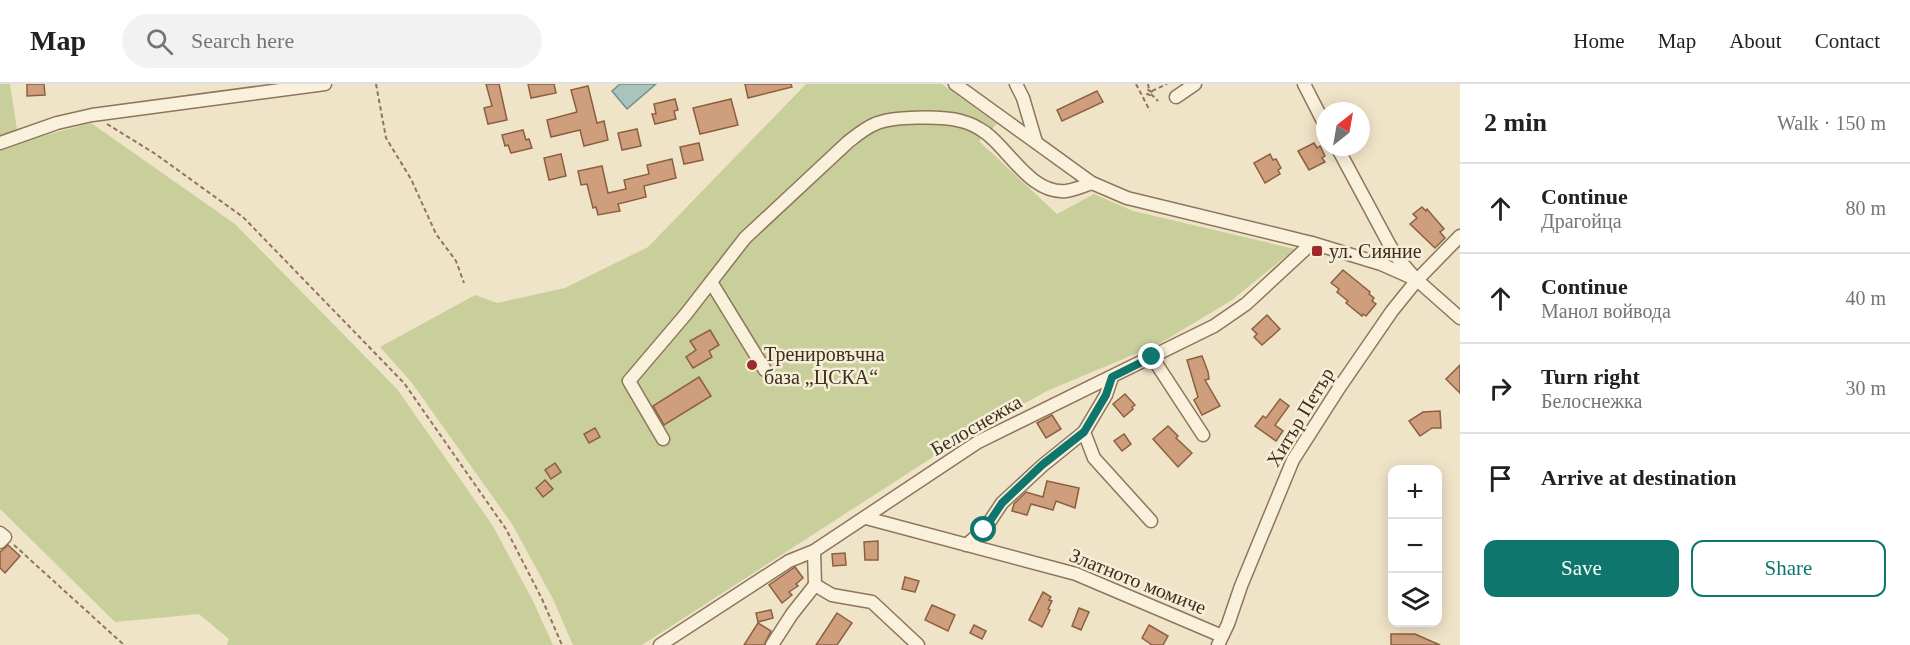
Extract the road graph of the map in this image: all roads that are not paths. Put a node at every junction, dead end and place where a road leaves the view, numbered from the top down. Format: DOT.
graph roads {
  1 [pos="325,84"];
  2 [pos="955,84"];
  3 [pos="1016,84"];
  4 [pos="1195,84"];
  5 [pos="1304,84"];
  6 [pos="1176,97"];
  7 [pos="1316,107"];
  8 [pos="1036,142"];
  9 [pos="0,143"];
  10 [pos="1342,156"];
  11 [pos="1092,183"];
  12 [pos="1460,236"];
  13 [pos="1312,243"];
  14 [pos="1417,280"];
  15 [pos="711,282"];
  16 [pos="1460,318"];
  17 [pos="1152,357"];
  18 [pos="765,370"];
  19 [pos="1112,377"];
  20 [pos="1084,432"];
  21 [pos="1203,435"];
  22 [pos="663,439"];
  23 [pos="866,518"];
  24 [pos="1151,521"];
  25 [pos="966,545"];
  26 [pos="814,551"];
  27 [pos="815,585"];
  28 [pos="1220,640"];
  29 [pos="660,645"];
  30 [pos="772,645"];
  31 [pos="918,645"];
  1 -- 9 [label="street"];
  2 -- 8 [label="street"];
  3 -- 8 [label="street"];
  4 -- 6 [label="street"];
  5 -- 7 [label="street"];
  8 -- 11 [label="street"];
  10 -- 14 [label="street"];
  11 -- 13 [label="street"];
  11 -- 15 [label="street"];
  12 -- 14 [label="street, Хитър Петър"];
  13 -- 14 [label="street"];
  13 -- 17 [label="street, Белоснежка"];
  14 -- 16 [label="street"];
  14 -- 28 [label="street, Хитър Петър"];
  15 -- 18 [label="street"];
  15 -- 22 [label="street"];
  17 -- 19 [label="street, Белоснежка"];
  17 -- 21 [label="street"];
  19 -- 20 [label="street"];
  19 -- 23 [label="street, Белоснежка"];
  20 -- 24 [label="street"];
  20 -- 25 [label="street"];
  23 -- 25 [label="street, Златното момиче"];
  23 -- 26 [label="street, Белоснежка"];
  25 -- 28 [label="street, Златното момиче"];
  26 -- 27 [label="street"];
  26 -- 29 [label="street, Белоснежка"];
  27 -- 30 [label="street"];
  27 -- 31 [label="street"];
}
